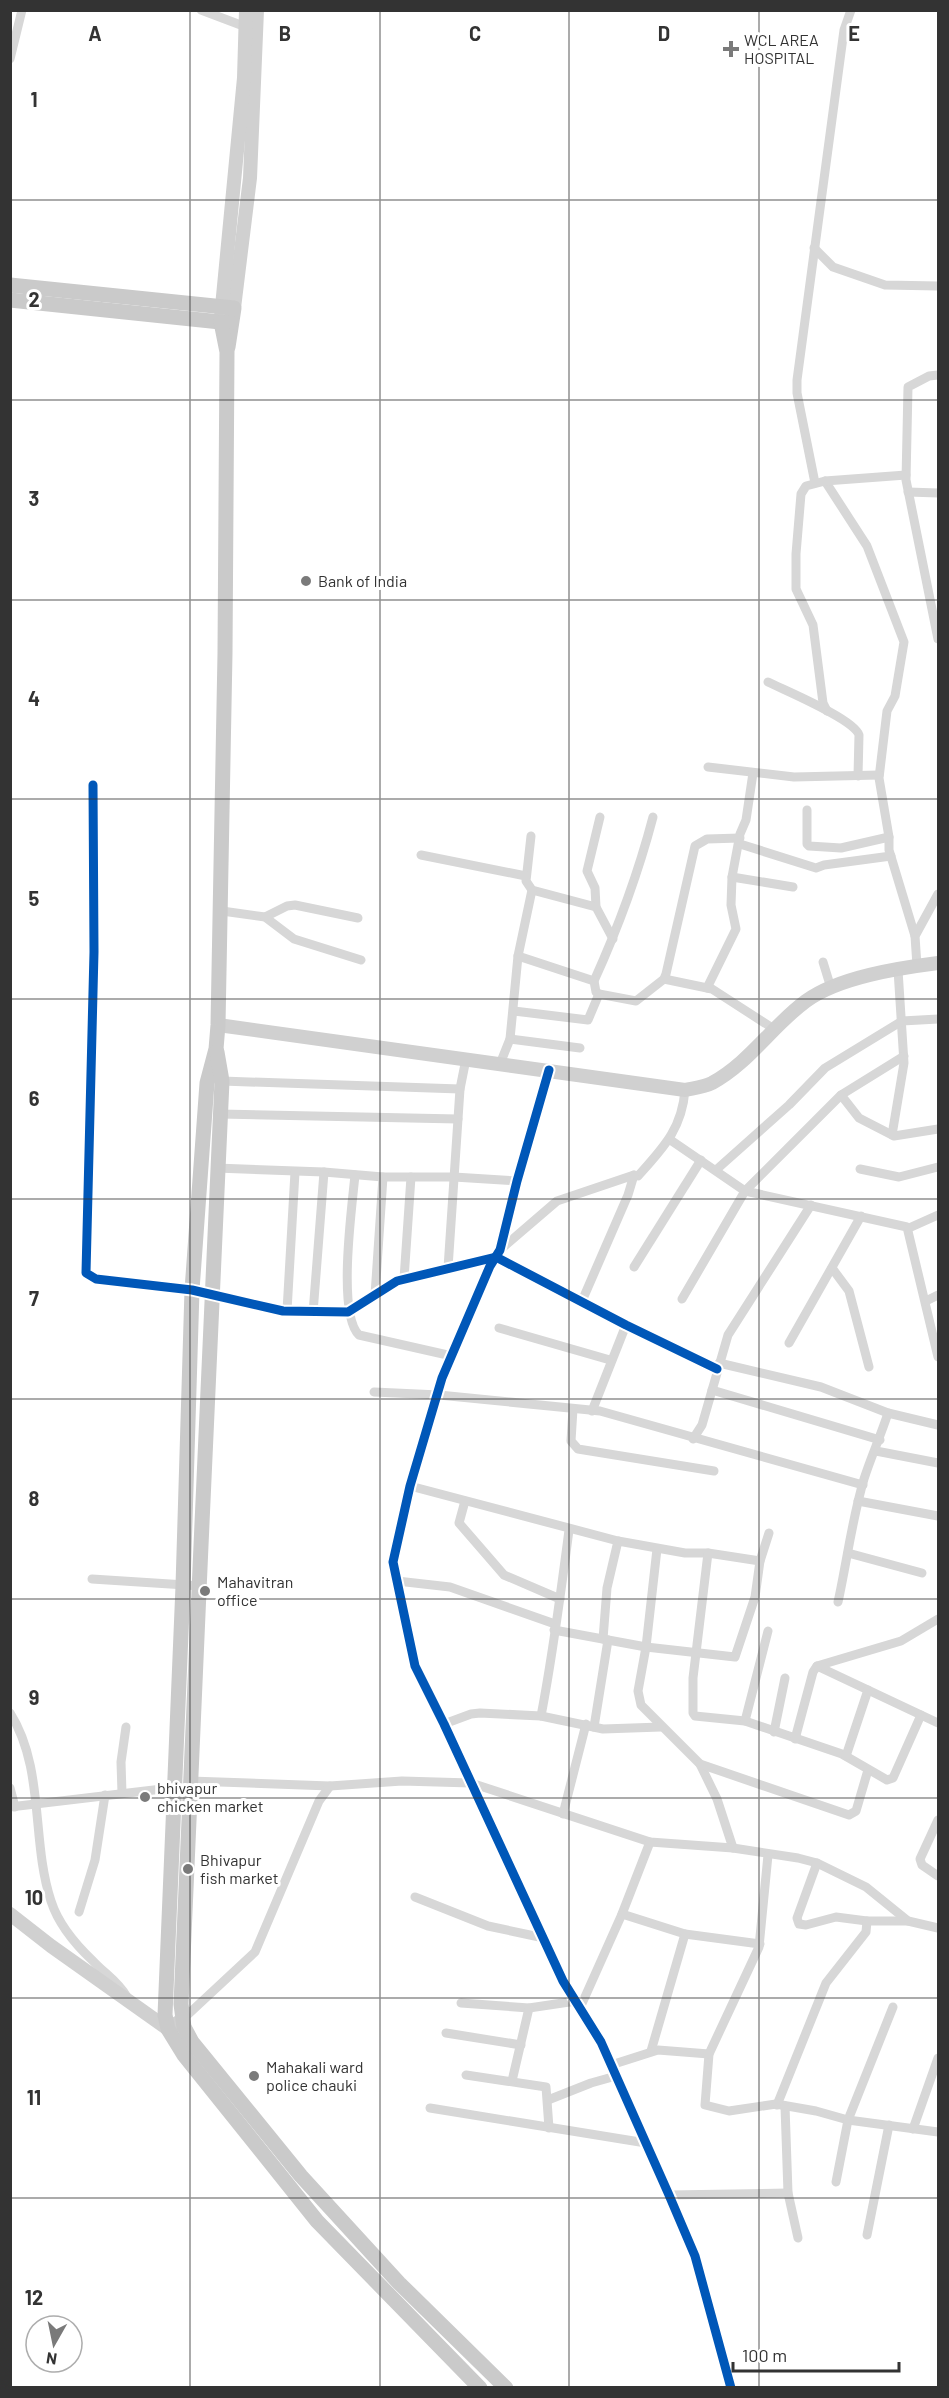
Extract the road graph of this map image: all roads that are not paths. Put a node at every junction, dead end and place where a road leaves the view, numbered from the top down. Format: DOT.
graph roads {
  1 [pos="22,10"];
  2 [pos="201,10"];
  3 [pos="246,10"];
  4 [pos="257,10"];
  5 [pos="852,10"];
  6 [pos="246,27"];
  7 [pos="10,59"];
  8 [pos="814,248"];
  9 [pos="10,285"];
  10 [pos="939,286"];
  11 [pos="10,300"];
  12 [pos="228,315"];
  13 [pos="939,375"];
  14 [pos="906,475"];
  15 [pos="820,482"];
  16 [pos="908,492"];
  17 [pos="939,493"];
  18 [pos="939,639"];
  19 [pos="768,682"];
  20 [pos="827,711"];
  21 [pos="708,767"];
  22 [pos="753,773"];
  23 [pos="858,776"];
  24 [pos="879,779"];
  25 [pos="93,785"];
  26 [pos="807,810"];
  27 [pos="600,817"];
  28 [pos="653,817"];
  29 [pos="531,836"];
  30 [pos="889,837"];
  31 [pos="740,839"];
  32 [pos="421,855"];
  33 [pos="891,856"];
  34 [pos="526,876"];
  35 [pos="732,877"];
  36 [pos="793,887"];
  37 [pos="532,890"];
  38 [pos="939,894"];
  39 [pos="596,907"];
  40 [pos="222,911"];
  41 [pos="265,917"];
  42 [pos="358,918"];
  43 [pos="915,936"];
  44 [pos="613,939"];
  45 [pos="518,956"];
  46 [pos="361,960"];
  47 [pos="823,962"];
  48 [pos="939,963"];
  49 [pos="917,966"];
  50 [pos="898,970"];
  51 [pos="664,979"];
  52 [pos="594,981"];
  53 [pos="706,988"];
  54 [pos="831,988"];
  55 [pos="599,994"];
  56 [pos="514,1011"];
  57 [pos="939,1019"];
  58 [pos="902,1021"];
  59 [pos="218,1024"];
  60 [pos="774,1029"];
  61 [pos="510,1039"];
  62 [pos="580,1048"];
  63 [pos="216,1049"];
  64 [pos="904,1056"];
  65 [pos="466,1059"];
  66 [pos="500,1064"];
  67 [pos="549,1070"];
  68 [pos="222,1081"];
  69 [pos="460,1089"];
  70 [pos="685,1090"];
  71 [pos="841,1095"];
  72 [pos="220,1114"];
  73 [pos="458,1119"];
  74 [pos="939,1129"];
  75 [pos="892,1135"];
  76 [pos="669,1139"];
  77 [pos="701,1160"];
  78 [pos="939,1167"];
  79 [pos="216,1168"];
  80 [pos="860,1169"];
  81 [pos="716,1170"];
  82 [pos="295,1172"];
  83 [pos="324,1172"];
  84 [pos="355,1175"];
  85 [pos="634,1175"];
  86 [pos="383,1177"];
  87 [pos="411,1177"];
  88 [pos="454,1177"];
  89 [pos="517,1181"];
  90 [pos="745,1191"];
  91 [pos="811,1205"];
  92 [pos="939,1215"];
  93 [pos="861,1216"];
  94 [pos="909,1228"];
  95 [pos="498,1254"];
  96 [pos="634,1267"];
  97 [pos="448,1268"];
  98 [pos="832,1268"];
  99 [pos="404,1279"];
  100 [pos="192,1290"];
  101 [pos="212,1294"];
  102 [pos="375,1295"];
  103 [pos="939,1295"];
  104 [pos="682,1299"];
  105 [pos="582,1301"];
  106 [pos="926,1301"];
  107 [pos="287,1311"];
  108 [pos="348,1312"];
  109 [pos="313,1313"];
  110 [pos="626,1325"];
  111 [pos="499,1328"];
  112 [pos="935,1331"];
  113 [pos="789,1343"];
  114 [pos="452,1356"];
  115 [pos="939,1357"];
  116 [pos="610,1360"];
  117 [pos="718,1366"];
  118 [pos="869,1367"];
  119 [pos="712,1390"];
  120 [pos="374,1392"];
  121 [pos="439,1395"];
  122 [pos="573,1409"];
  123 [pos="592,1411"];
  124 [pos="888,1413"];
  125 [pos="939,1425"];
  126 [pos="693,1439"];
  127 [pos="880,1440"];
  128 [pos="876,1451"];
  129 [pos="939,1463"];
  130 [pos="714,1471"];
  131 [pos="863,1485"];
  132 [pos="410,1486"];
  133 [pos="465,1501"];
  134 [pos="858,1501"];
  135 [pos="939,1516"];
  136 [pos="569,1530"];
  137 [pos="769,1533"];
  138 [pos="618,1541"];
  139 [pos="657,1549"];
  140 [pos="708,1553"];
  141 [pos="848,1553"];
  142 [pos="760,1561"];
  143 [pos="922,1573"];
  144 [pos="92,1579"];
  145 [pos="397,1581"];
  146 [pos="183,1586"];
  147 [pos="201,1586"];
  148 [pos="560,1599"];
  149 [pos="838,1602"];
  150 [pos="939,1619"];
  151 [pos="554,1627"];
  152 [pos="768,1631"];
  153 [pos="605,1640"];
  154 [pos="646,1647"];
  155 [pos="696,1652"];
  156 [pos="817,1666"];
  157 [pos="785,1678"];
  158 [pos="868,1690"];
  159 [pos="10,1713"];
  160 [pos="921,1715"];
  161 [pos="541,1716"];
  162 [pos="745,1722"];
  163 [pos="939,1723"];
  164 [pos="444,1724"];
  165 [pos="590,1726"];
  166 [pos="126,1727"];
  167 [pos="661,1727"];
  168 [pos="774,1732"];
  169 [pos="795,1739"];
  170 [pos="846,1756"];
  171 [pos="700,1764"];
  172 [pos="868,1770"];
  173 [pos="190,1784"];
  174 [pos="471,1784"];
  175 [pos="330,1786"];
  176 [pos="174,1787"];
  177 [pos="10,1788"];
  178 [pos="122,1793"];
  179 [pos="105,1795"];
  180 [pos="35,1804"];
  181 [pos="13,1807"];
  182 [pos="563,1814"];
  183 [pos="939,1820"];
  184 [pos="651,1842"];
  185 [pos="733,1848"];
  186 [pos="768,1855"];
  187 [pos="817,1863"];
  188 [pos="939,1876"];
  189 [pos="415,1898"];
  190 [pos="79,1912"];
  191 [pos="10,1914"];
  192 [pos="622,1914"];
  193 [pos="867,1921"];
  194 [pos="908,1921"];
  195 [pos="939,1928"];
  196 [pos="685,1934"];
  197 [pos="544,1938"];
  198 [pos="760,1944"];
  199 [pos="461,2003"];
  200 [pos="132,2004"];
  201 [pos="578,2005"];
  202 [pos="893,2007"];
  203 [pos="529,2008"];
  204 [pos="182,2020"];
  205 [pos="168,2029"];
  206 [pos="446,2033"];
  207 [pos="520,2045"];
  208 [pos="651,2051"];
  209 [pos="709,2054"];
  210 [pos="939,2058"];
  211 [pos="611,2064"];
  212 [pos="466,2075"];
  213 [pos="616,2076"];
  214 [pos="512,2081"];
  215 [pos="548,2100"];
  216 [pos="781,2106"];
  217 [pos="430,2108"];
  218 [pos="848,2120"];
  219 [pos="889,2125"];
  220 [pos="549,2128"];
  221 [pos="913,2129"];
  222 [pos="939,2132"];
  223 [pos="646,2143"];
  224 [pos="836,2182"];
  225 [pos="788,2193"];
  226 [pos="669,2195"];
  227 [pos="867,2235"];
  228 [pos="798,2238"];
  229 [pos="480,2388"];
  230 [pos="506,2388"];
  231 [pos="731,2388"];
  1 -- 7 [label="street"];
  2 -- 6 [label="street"];
  3 -- 6 [label="main road"];
  4 -- 12 [label="main road"];
  5 -- 8 [label="street"];
  6 -- 12 [label="main road"];
  8 -- 10 [label="street"];
  8 -- 15 [label="street"];
  9 -- 12 [label="main road"];
  11 -- 12 [label="main road"];
  12 -- 40 [label="main road"];
  13 -- 14 [label="street"];
  14 -- 15 [label="street"];
  14 -- 16 [label="street"];
  15 -- 20 [label="street"];
  15 -- 24 [label="street"];
  16 -- 17 [label="street"];
  16 -- 18 [label="street"];
  19 -- 20 [label="street"];
  20 -- 23 [label="street"];
  21 -- 22 [label="street"];
  22 -- 23 [label="street"];
  22 -- 31 [label="street"];
  23 -- 24 [label="street"];
  24 -- 30 [label="street"];
  25 -- 100 [label="street"];
  26 -- 30 [label="street"];
  27 -- 39 [label="street"];
  28 -- 44 [label="street"];
  29 -- 34 [label="street"];
  30 -- 33 [label="street"];
  31 -- 33 [label="street"];
  31 -- 35 [label="street"];
  31 -- 51 [label="street"];
  32 -- 34 [label="street"];
  33 -- 43 [label="street"];
  34 -- 37 [label="street"];
  35 -- 36 [label="street"];
  35 -- 53 [label="street"];
  37 -- 39 [label="street"];
  37 -- 45 [label="street"];
  38 -- 43 [label="street"];
  39 -- 44 [label="street"];
  40 -- 41 [label="street"];
  40 -- 59 [label="main road"];
  41 -- 42 [label="street"];
  41 -- 46 [label="street"];
  43 -- 49 [label="street"];
  44 -- 52 [label="street"];
  45 -- 52 [label="street"];
  45 -- 56 [label="street"];
  47 -- 54 [label="street"];
  48 -- 49 [label="main road"];
  49 -- 50 [label="main road"];
  50 -- 54 [label="main road"];
  50 -- 58 [label="street"];
  51 -- 53 [label="street"];
  51 -- 55 [label="street"];
  52 -- 55 [label="street"];
  53 -- 60 [label="street"];
  54 -- 60 [label="main road"];
  55 -- 56 [label="street"];
  56 -- 61 [label="street"];
  57 -- 58 [label="street"];
  58 -- 64 [label="street"];
  58 -- 81 [label="street"];
  59 -- 63 [label="main road"];
  59 -- 65 [label="main road"];
  60 -- 70 [label="main road"];
  61 -- 62 [label="street"];
  61 -- 66 [label="street"];
  63 -- 68 [label="main road"];
  63 -- 100 [label="main road"];
  64 -- 71 [label="street"];
  64 -- 75 [label="street"];
  65 -- 66 [label="main road"];
  65 -- 69 [label="street"];
  66 -- 67 [label="main road"];
  67 -- 70 [label="main road"];
  67 -- 89 [label="street"];
  68 -- 69 [label="street"];
  68 -- 72 [label="main road"];
  69 -- 73 [label="street"];
  70 -- 76 [label="street"];
  71 -- 75 [label="street"];
  71 -- 90 [label="street"];
  72 -- 73 [label="street"];
  72 -- 79 [label="main road"];
  73 -- 88 [label="street"];
  74 -- 75 [label="street"];
  76 -- 77 [label="street"];
  76 -- 85 [label="street"];
  77 -- 81 [label="street"];
  77 -- 96 [label="street"];
  78 -- 80 [label="street"];
  79 -- 82 [label="street"];
  79 -- 101 [label="main road"];
  81 -- 90 [label="street"];
  82 -- 83 [label="street"];
  82 -- 107 [label="street"];
  83 -- 84 [label="street"];
  83 -- 109 [label="street"];
  84 -- 86 [label="street"];
  84 -- 108 [label="street"];
  85 -- 95 [label="street"];
  85 -- 105 [label="street"];
  86 -- 87 [label="street"];
  86 -- 102 [label="street"];
  87 -- 88 [label="street"];
  87 -- 99 [label="street"];
  88 -- 89 [label="street"];
  88 -- 97 [label="street"];
  89 -- 95 [label="street"];
  90 -- 91 [label="street"];
  90 -- 104 [label="street"];
  91 -- 93 [label="street"];
  91 -- 117 [label="street"];
  92 -- 94 [label="street"];
  93 -- 94 [label="street"];
  93 -- 98 [label="street"];
  94 -- 106 [label="street"];
  95 -- 97 [label="street"];
  95 -- 105 [label="street"];
  95 -- 114 [label="street"];
  97 -- 99 [label="street"];
  98 -- 113 [label="street"];
  98 -- 118 [label="street"];
  99 -- 102 [label="street"];
  100 -- 101 [label="street"];
  100 -- 146 [label="main road"];
  101 -- 107 [label="street"];
  101 -- 147 [label="main road"];
  102 -- 108 [label="street"];
  103 -- 106 [label="street"];
  105 -- 110 [label="street"];
  106 -- 112 [label="street"];
  107 -- 109 [label="street"];
  108 -- 109 [label="street"];
  108 -- 114 [label="street"];
  110 -- 116 [label="street"];
  110 -- 117 [label="street"];
  111 -- 116 [label="street"];
  112 -- 115 [label="street"];
  114 -- 121 [label="street"];
  116 -- 123 [label="street"];
  117 -- 119 [label="street"];
  117 -- 124 [label="street"];
  119 -- 126 [label="street"];
  119 -- 127 [label="street"];
  120 -- 121 [label="street"];
  121 -- 122 [label="street"];
  121 -- 132 [label="street"];
  122 -- 123 [label="street"];
  122 -- 130 [label="street"];
  123 -- 126 [label="street"];
  124 -- 125 [label="street"];
  124 -- 127 [label="street"];
  126 -- 131 [label="street"];
  127 -- 128 [label="street"];
  128 -- 129 [label="street"];
  128 -- 131 [label="street"];
  131 -- 134 [label="street"];
  132 -- 133 [label="street"];
  132 -- 145 [label="street"];
  133 -- 136 [label="street"];
  133 -- 148 [label="street"];
  134 -- 135 [label="street"];
  134 -- 141 [label="street"];
  136 -- 138 [label="street"];
  136 -- 148 [label="street"];
  137 -- 142 [label="street"];
  138 -- 139 [label="street"];
  138 -- 153 [label="street"];
  139 -- 140 [label="street"];
  139 -- 154 [label="street"];
  140 -- 142 [label="street"];
  140 -- 155 [label="street"];
  141 -- 143 [label="street"];
  141 -- 149 [label="street"];
  142 -- 155 [label="street"];
  144 -- 146 [label="street"];
  145 -- 151 [label="street"];
  145 -- 164 [label="street"];
  146 -- 147 [label="street"];
  146 -- 176 [label="main road"];
  147 -- 173 [label="main road"];
  148 -- 151 [label="street"];
  150 -- 156 [label="street"];
  151 -- 153 [label="street"];
  151 -- 161 [label="street"];
  152 -- 162 [label="street"];
  153 -- 154 [label="street"];
  153 -- 165 [label="street"];
  154 -- 155 [label="street"];
  154 -- 167 [label="street"];
  155 -- 162 [label="street"];
  156 -- 158 [label="street"];
  156 -- 169 [label="street"];
  157 -- 168 [label="street"];
  158 -- 160 [label="street"];
  158 -- 170 [label="street"];
  159 -- 180 [label="street"];
  160 -- 163 [label="street"];
  160 -- 172 [label="street"];
  161 -- 164 [label="street"];
  161 -- 165 [label="street"];
  162 -- 168 [label="street"];
  164 -- 174 [label="street"];
  165 -- 167 [label="street"];
  165 -- 182 [label="street"];
  166 -- 178 [label="street"];
  167 -- 171 [label="street"];
  168 -- 169 [label="street"];
  169 -- 170 [label="street"];
  170 -- 172 [label="street"];
  171 -- 172 [label="street"];
  171 -- 185 [label="street"];
  173 -- 175 [label="street"];
  173 -- 176 [label="street"];
  173 -- 204 [label="main road"];
  174 -- 175 [label="street"];
  174 -- 182 [label="street"];
  174 -- 197 [label="street"];
  175 -- 204 [label="street"];
  176 -- 178 [label="street"];
  176 -- 205 [label="main road"];
  177 -- 181 [label="street"];
  178 -- 179 [label="street"];
  179 -- 180 [label="street"];
  179 -- 190 [label="street"];
  180 -- 181 [label="street"];
  180 -- 200 [label="street"];
  182 -- 184 [label="street"];
  183 -- 188 [label="street"];
  184 -- 185 [label="street"];
  184 -- 192 [label="street"];
  185 -- 186 [label="street"];
  186 -- 187 [label="street"];
  186 -- 198 [label="street"];
  187 -- 193 [label="street"];
  187 -- 194 [label="street"];
  189 -- 197 [label="street"];
  191 -- 200 [label="main road"];
  192 -- 196 [label="street"];
  192 -- 201 [label="street"];
  193 -- 194 [label="street"];
  193 -- 216 [label="street"];
  194 -- 195 [label="street"];
  196 -- 198 [label="street"];
  196 -- 208 [label="street"];
  197 -- 201 [label="street"];
  198 -- 209 [label="street"];
  199 -- 203 [label="street"];
  200 -- 205 [label="main road"];
  201 -- 203 [label="street"];
  201 -- 211 [label="street"];
  202 -- 218 [label="street"];
  203 -- 207 [label="street"];
  204 -- 205 [label="main road"];
  204 -- 230 [label="main road"];
  205 -- 229 [label="main road"];
  206 -- 207 [label="street"];
  207 -- 214 [label="street"];
  208 -- 209 [label="street"];
  208 -- 211 [label="street"];
  209 -- 216 [label="street"];
  210 -- 221 [label="street"];
  211 -- 213 [label="street"];
  212 -- 214 [label="street"];
  213 -- 215 [label="street"];
  213 -- 223 [label="street"];
  214 -- 215 [label="street"];
  215 -- 220 [label="street"];
  216 -- 218 [label="street"];
  216 -- 225 [label="street"];
  217 -- 220 [label="street"];
  218 -- 219 [label="street"];
  218 -- 224 [label="street"];
  219 -- 221 [label="street"];
  219 -- 227 [label="street"];
  220 -- 223 [label="street"];
  221 -- 222 [label="street"];
  223 -- 226 [label="street"];
  225 -- 226 [label="street"];
  225 -- 228 [label="street"];
  226 -- 231 [label="street"];
}
